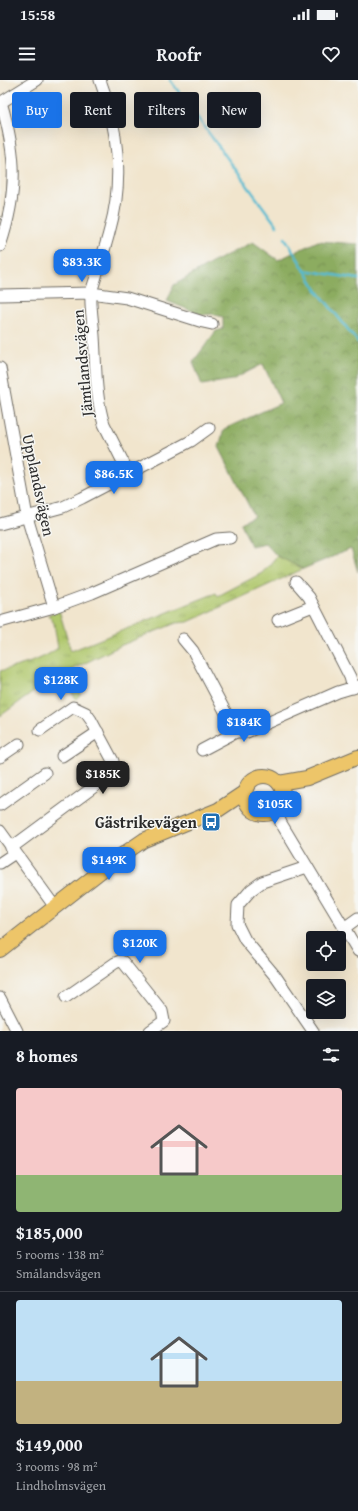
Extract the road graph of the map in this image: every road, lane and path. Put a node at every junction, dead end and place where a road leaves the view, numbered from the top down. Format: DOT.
graph roads {
  1 [pos="37,80"];
  2 [pos="100,80"];
  3 [pos="0,103"];
  4 [pos="0,246"];
  5 [pos="91,293"];
  6 [pos="0,296"];
  7 [pos="212,324"];
  8 [pos="0,368"];
  9 [pos="4,408"];
  10 [pos="209,428"];
  11 [pos="129,474"];
  12 [pos="27,517"];
  13 [pos="0,524"];
  14 [pos="230,538"];
  15 [pos="296,582"];
  16 [pos="313,606"];
  17 [pos="54,607"];
  18 [pos="278,620"];
  19 [pos="0,622"];
  20 [pos="183,639"];
  21 [pos="355,687"];
  22 [pos="40,730"];
  23 [pos="98,732"];
  24 [pos="236,732"];
  25 [pos="19,744"];
  26 [pos="202,750"];
  27 [pos="62,756"];
  28 [pos="0,757"];
  29 [pos="358,757"];
  30 [pos="45,773"];
  31 [pos="281,790"];
  32 [pos="245,792"];
  33 [pos="0,804"];
  34 [pos="250,808"];
  35 [pos="218,810"];
  36 [pos="276,815"];
  37 [pos="0,831"];
  38 [pos="13,850"];
  39 [pos="0,863"];
  40 [pos="307,866"];
  41 [pos="55,907"];
  42 [pos="358,918"];
  43 [pos="344,928"];
  44 [pos="0,950"];
  45 [pos="358,951"];
  46 [pos="66,997"];
  47 [pos="0,998"];
  48 [pos="17,1031"];
  49 [pos="150,1031"];
  50 [pos="313,1031"];
  1 -- 3 [label="street"];
  2 -- 5 [label="street, Jämtlandsvägen"];
  3 -- 4 [label="street"];
  5 -- 6 [label="street"];
  5 -- 7 [label="street"];
  5 -- 11 [label="street, Jämtlandsvägen"];
  8 -- 9 [label="street, Upplandsvägen"];
  9 -- 12 [label="street, Upplandsvägen"];
  10 -- 11 [label="street"];
  11 -- 12 [label="street"];
  12 -- 13 [label="street"];
  12 -- 17 [label="street, Upplandsvägen"];
  14 -- 17 [label="street"];
  15 -- 16 [label="street"];
  16 -- 18 [label="street"];
  16 -- 21 [label="street"];
  17 -- 19 [label="street"];
  20 -- 24 [label="street"];
  21 -- 24 [label="street"];
  22 -- 23 [label="street"];
  23 -- 27 [label="street"];
  23 -- 38 [label="street"];
  24 -- 26 [label="street"];
  25 -- 28 [label="street"];
  29 -- 31 [label="main road"];
  30 -- 33 [label="street"];
  31 -- 32 [label="main road"];
  31 -- 36 [label="main road"];
  32 -- 34 [label="main road"];
  32 -- 35 [label="main road"];
  34 -- 35 [label="main road"];
  34 -- 36 [label="main road"];
  35 -- 41 [label="main road"];
  36 -- 40 [label="street"];
  37 -- 38 [label="street"];
  38 -- 39 [label="street"];
  38 -- 41 [label="street"];
  40 -- 43 [label="street"];
  40 -- 50 [label="street"];
  41 -- 44 [label="main road"];
  42 -- 43 [label="street"];
  43 -- 45 [label="street"];
  46 -- 49 [label="street"];
  47 -- 48 [label="street"];
}
